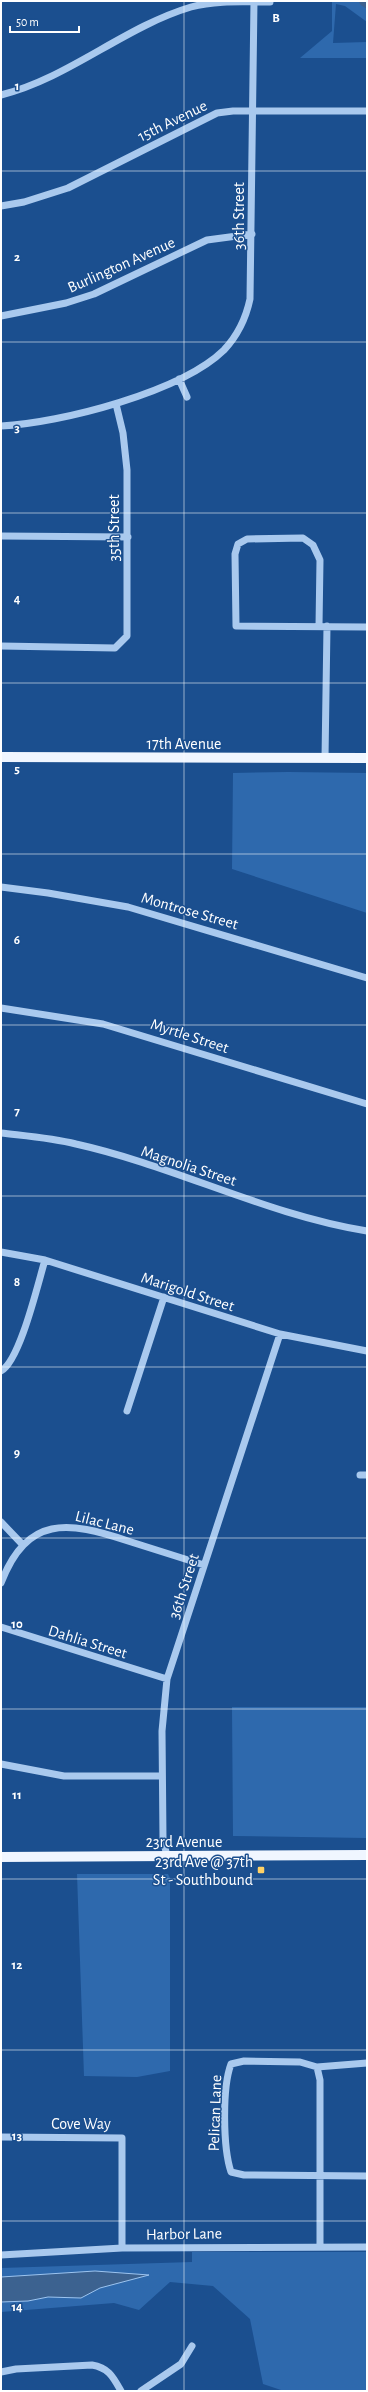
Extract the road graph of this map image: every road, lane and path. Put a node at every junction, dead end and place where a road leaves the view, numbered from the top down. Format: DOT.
graph roads {
  1 [pos="254,1"];
  2 [pos="270,2"];
  3 [pos="1,95"];
  4 [pos="253,110"];
  5 [pos="367,111"];
  6 [pos="1,206"];
  7 [pos="252,234"];
  8 [pos="1,316"];
  9 [pos="179,379"];
  10 [pos="187,397"];
  11 [pos="116,404"];
  12 [pos="1,426"];
  13 [pos="1,536"];
  14 [pos="128,536"];
  15 [pos="323,626"];
  16 [pos="367,627"];
  17 [pos="1,646"];
  18 [pos="1,757"];
  19 [pos="325,758"];
  20 [pos="367,758"];
  21 [pos="1,887"];
  22 [pos="367,978"];
  23 [pos="1,1008"];
  24 [pos="367,1104"];
  25 [pos="1,1133"];
  26 [pos="367,1231"];
  27 [pos="1,1252"];
  28 [pos="45,1260"];
  29 [pos="164,1297"];
  30 [pos="280,1334"];
  31 [pos="367,1351"];
  32 [pos="1,1371"];
  33 [pos="127,1411"];
  34 [pos="1,1522"];
  35 [pos="22,1544"];
  36 [pos="204,1565"];
  37 [pos="1,1584"];
  38 [pos="1,1627"];
  39 [pos="167,1680"];
  40 [pos="1,1764"];
  41 [pos="162,1776"];
  42 [pos="367,1855"];
  43 [pos="167,1856"];
  44 [pos="1,1857"];
  45 [pos="367,2063"];
  46 [pos="317,2067"];
  47 [pos="1,2137"];
  48 [pos="320,2175"];
  49 [pos="367,2176"];
  50 [pos="320,2247"];
  51 [pos="367,2247"];
  52 [pos="122,2248"];
  53 [pos="1,2255"];
  54 [pos="192,2346"];
  55 [pos="1,2372"];
  56 [pos="121,2391"];
  57 [pos="141,2391"];
  1 -- 2 [label="street"];
  1 -- 3 [label="street"];
  1 -- 4 [label="street, 36th Street"];
  4 -- 5 [label="street, 15th Avenue"];
  4 -- 6 [label="street, 15th Avenue"];
  4 -- 7 [label="street, 36th Street"];
  7 -- 8 [label="street, Burlington Avenue"];
  7 -- 9 [label="street, 36th Street"];
  9 -- 10 [label="street"];
  9 -- 11 [label="street, 36th Street"];
  11 -- 12 [label="street, 36th Street"];
  11 -- 14 [label="street, 35th Street"];
  13 -- 14 [label="street"];
  14 -- 17 [label="street, 35th Street"];
  15 -- 15 [label="street"];
  15 -- 16 [label="street"];
  15 -- 19 [label="street"];
  18 -- 19 [label="main road, 17th Avenue"];
  19 -- 20 [label="main road, 17th Avenue"];
  21 -- 22 [label="street, Montrose Street"];
  23 -- 24 [label="street, Myrtle Street"];
  25 -- 26 [label="street, Magnolia Street"];
  27 -- 28 [label="street, Marigold Street"];
  28 -- 29 [label="street, Marigold Street"];
  28 -- 32 [label="street"];
  29 -- 30 [label="street, Marigold Street"];
  29 -- 33 [label="street"];
  30 -- 31 [label="street, Marigold Street"];
  30 -- 36 [label="street, 36th Street"];
  34 -- 35 [label="street"];
  35 -- 36 [label="street, Lilac Lane"];
  35 -- 37 [label="street, Lilac Lane"];
  36 -- 39 [label="street, 36th Street"];
  38 -- 39 [label="street, Dahlia Street"];
  39 -- 41 [label="street, 36th Street"];
  40 -- 41 [label="street"];
  41 -- 43 [label="street, 36th Street"];
  42 -- 43 [label="main road, 23rd Avenue"];
  43 -- 44 [label="main road, 23rd Avenue"];
  45 -- 46 [label="street"];
  46 -- 48 [label="street"];
  46 -- 48 [label="street, Pelican Lane"];
  47 -- 52 [label="street, Cove Way"];
  48 -- 49 [label="street"];
  48 -- 50 [label="street"];
  50 -- 51 [label="street, Harbor Lane"];
  50 -- 52 [label="street, Harbor Lane"];
  52 -- 53 [label="street, Harbor Lane"];
  54 -- 57 [label="street"];
  55 -- 56 [label="street"];
}
